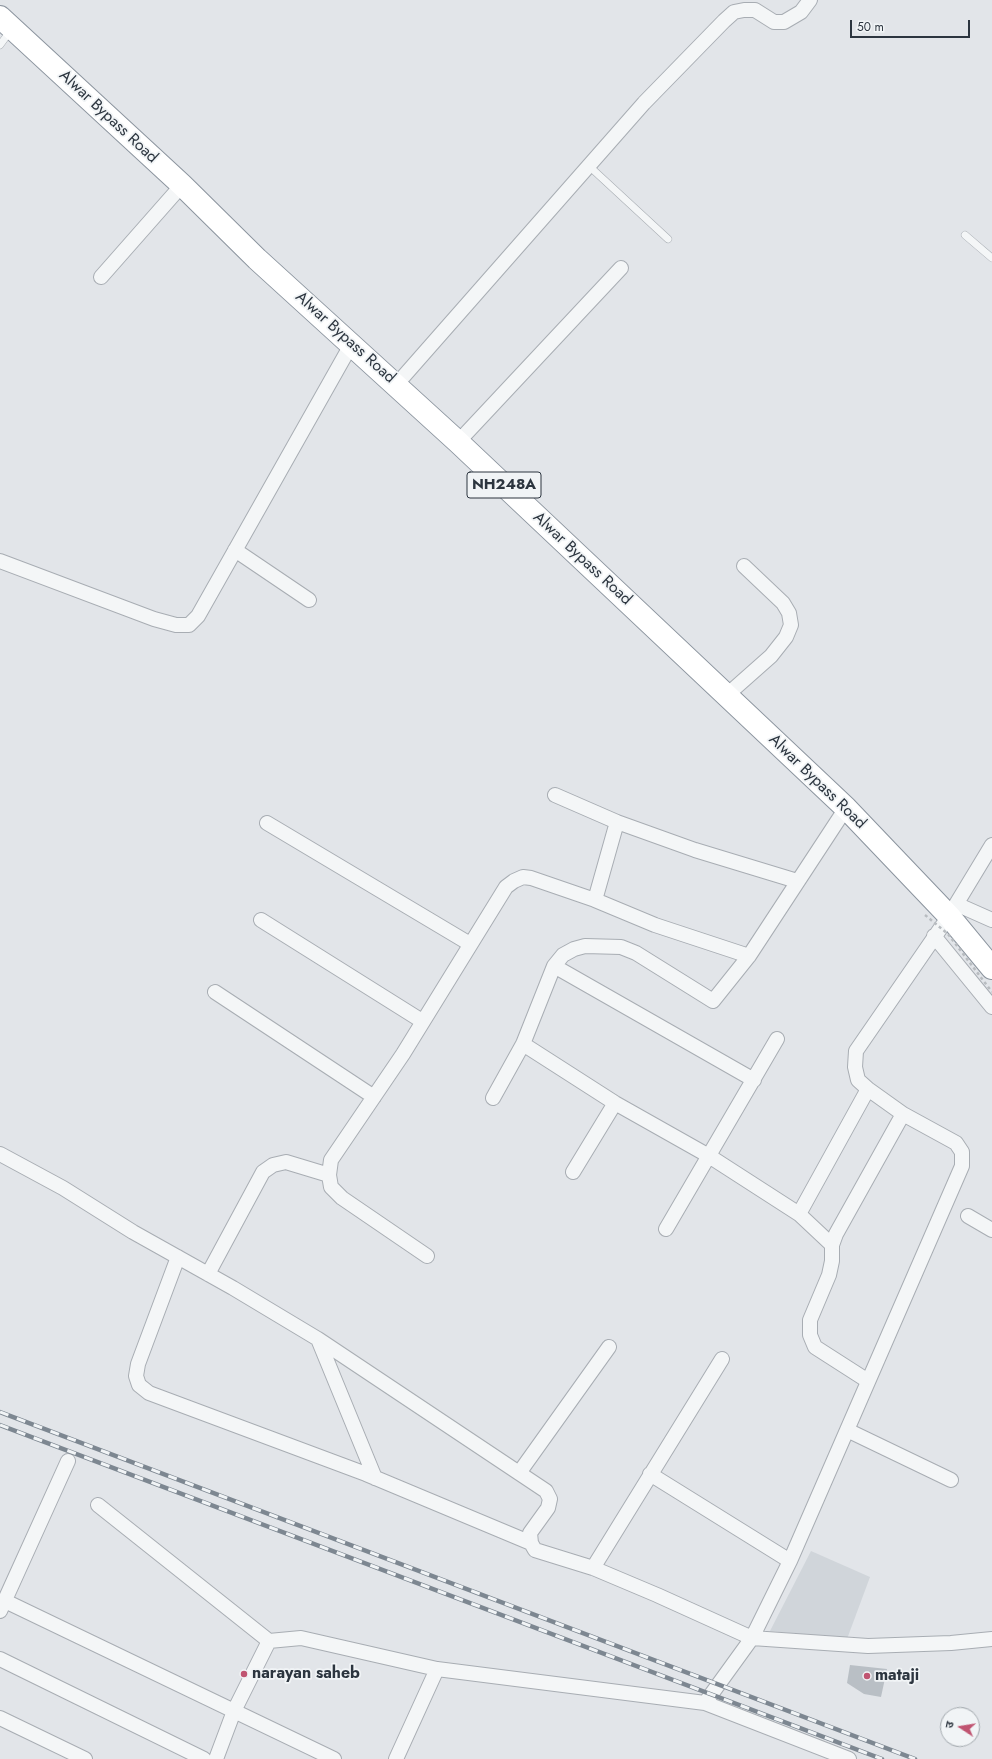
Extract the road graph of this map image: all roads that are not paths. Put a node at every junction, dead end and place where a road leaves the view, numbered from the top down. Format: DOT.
graph roads {
  1 [pos="810,0"];
  2 [pos="4,30"];
  3 [pos="589,166"];
  4 [pos="182,185"];
  5 [pos="965,235"];
  6 [pos="668,239"];
  7 [pos="992,258"];
  8 [pos="621,268"];
  9 [pos="101,277"];
  10 [pos="351,345"];
  11 [pos="396,385"];
  12 [pos="458,442"];
  13 [pos="235,550"];
  14 [pos="0,561"];
  15 [pos="744,566"];
  16 [pos="309,600"];
  17 [pos="727,695"];
  18 [pos="555,795"];
  19 [pos="846,808"];
  20 [pos="617,822"];
  21 [pos="267,823"];
  22 [pos="992,845"];
  23 [pos="796,882"];
  24 [pos="595,900"];
  25 [pos="952,910"];
  26 [pos="261,920"];
  27 [pos="992,920"];
  28 [pos="934,936"];
  29 [pos="470,944"];
  30 [pos="749,956"];
  31 [pos="990,965"];
  32 [pos="554,966"];
  33 [pos="216,992"];
  34 [pos="992,1007"];
  35 [pos="422,1021"];
  36 [pos="777,1039"];
  37 [pos="523,1044"];
  38 [pos="754,1080"];
  39 [pos="868,1089"];
  40 [pos="374,1097"];
  41 [pos="493,1098"];
  42 [pos="614,1103"];
  43 [pos="903,1114"];
  44 [pos="0,1154"];
  45 [pos="709,1156"];
  46 [pos="574,1172"];
  47 [pos="329,1175"];
  48 [pos="799,1214"];
  49 [pos="968,1216"];
  50 [pos="666,1229"];
  51 [pos="992,1230"];
  52 [pos="832,1245"];
  53 [pos="427,1256"];
  54 [pos="178,1257"];
  55 [pos="208,1274"];
  56 [pos="318,1339"];
  57 [pos="609,1347"];
  58 [pos="722,1359"];
  59 [pos="868,1381"];
  60 [pos="847,1430"];
  61 [pos="68,1461"];
  62 [pos="519,1473"];
  63 [pos="650,1474"];
  64 [pos="375,1478"];
  65 [pos="951,1480"];
  66 [pos="98,1505"];
  67 [pos="531,1543"];
  68 [pos="790,1561"];
  69 [pos="593,1568"];
  70 [pos="3,1606"];
  71 [pos="752,1638"];
  72 [pos="992,1639"];
  73 [pos="269,1641"];
  74 [pos="0,1659"];
  75 [pos="437,1669"];
  76 [pos="705,1703"];
  77 [pos="234,1711"];
  78 [pos="0,1718"];
  79 [pos="85,1759"];
  80 [pos="204,1759"];
  81 [pos="216,1759"];
  82 [pos="334,1759"];
  83 [pos="396,1759"];
  84 [pos="849,1759"];
  1 -- 3 [label="street"];
  2 -- 4 [label="highway, Alwar Bypass Road / NH248A"];
  3 -- 6 [label="lane"];
  3 -- 11 [label="street"];
  4 -- 9 [label="street"];
  4 -- 10 [label="highway, Alwar Bypass Road / NH248A"];
  5 -- 7 [label="lane"];
  8 -- 12 [label="street"];
  10 -- 11 [label="highway, Alwar Bypass Road / NH248A"];
  10 -- 13 [label="street"];
  11 -- 12 [label="highway, Alwar Bypass Road / NH248A"];
  12 -- 17 [label="highway, Alwar Bypass Road / NH248A"];
  13 -- 14 [label="street"];
  13 -- 16 [label="street"];
  15 -- 17 [label="street"];
  17 -- 19 [label="highway, Alwar Bypass Road / NH248A"];
  18 -- 20 [label="street"];
  19 -- 23 [label="street"];
  19 -- 25 [label="highway, Alwar Bypass Road / NH248A"];
  20 -- 23 [label="street"];
  20 -- 24 [label="street"];
  21 -- 29 [label="street"];
  22 -- 25 [label="street"];
  23 -- 30 [label="street"];
  24 -- 29 [label="street"];
  24 -- 30 [label="street"];
  25 -- 27 [label="street"];
  25 -- 28 [label="street"];
  25 -- 31 [label="highway, Alwar Bypass Road / NH248A"];
  26 -- 35 [label="street"];
  28 -- 34 [label="street"];
  28 -- 39 [label="street"];
  29 -- 35 [label="street"];
  30 -- 32 [label="street"];
  32 -- 37 [label="street"];
  32 -- 38 [label="street"];
  33 -- 40 [label="street"];
  35 -- 40 [label="street"];
  36 -- 38 [label="street"];
  37 -- 41 [label="street"];
  37 -- 42 [label="street"];
  38 -- 45 [label="street"];
  39 -- 43 [label="street"];
  39 -- 48 [label="street"];
  40 -- 47 [label="street"];
  42 -- 45 [label="street"];
  42 -- 46 [label="street"];
  43 -- 52 [label="street"];
  43 -- 59 [label="street"];
  44 -- 54 [label="street"];
  45 -- 48 [label="street"];
  45 -- 50 [label="street"];
  47 -- 53 [label="street"];
  47 -- 55 [label="street"];
  48 -- 52 [label="street"];
  49 -- 51 [label="street"];
  52 -- 59 [label="street"];
  54 -- 55 [label="street"];
  54 -- 64 [label="street"];
  55 -- 56 [label="street"];
  56 -- 62 [label="street"];
  56 -- 64 [label="street"];
  57 -- 62 [label="street"];
  58 -- 63 [label="street"];
  59 -- 60 [label="street"];
  60 -- 65 [label="street"];
  60 -- 68 [label="street"];
  61 -- 70 [label="street"];
  62 -- 67 [label="street"];
  63 -- 68 [label="street"];
  63 -- 69 [label="street"];
  64 -- 67 [label="street"];
  66 -- 73 [label="street"];
  67 -- 69 [label="street"];
  68 -- 71 [label="street"];
  69 -- 71 [label="street"];
  70 -- 77 [label="street"];
  71 -- 72 [label="street"];
  71 -- 76 [label="street"];
  73 -- 75 [label="street"];
  73 -- 77 [label="street"];
  74 -- 80 [label="street"];
  75 -- 76 [label="street"];
  75 -- 83 [label="street"];
  76 -- 84 [label="street"];
  77 -- 81 [label="street"];
  77 -- 82 [label="street"];
  78 -- 79 [label="street"];
}
